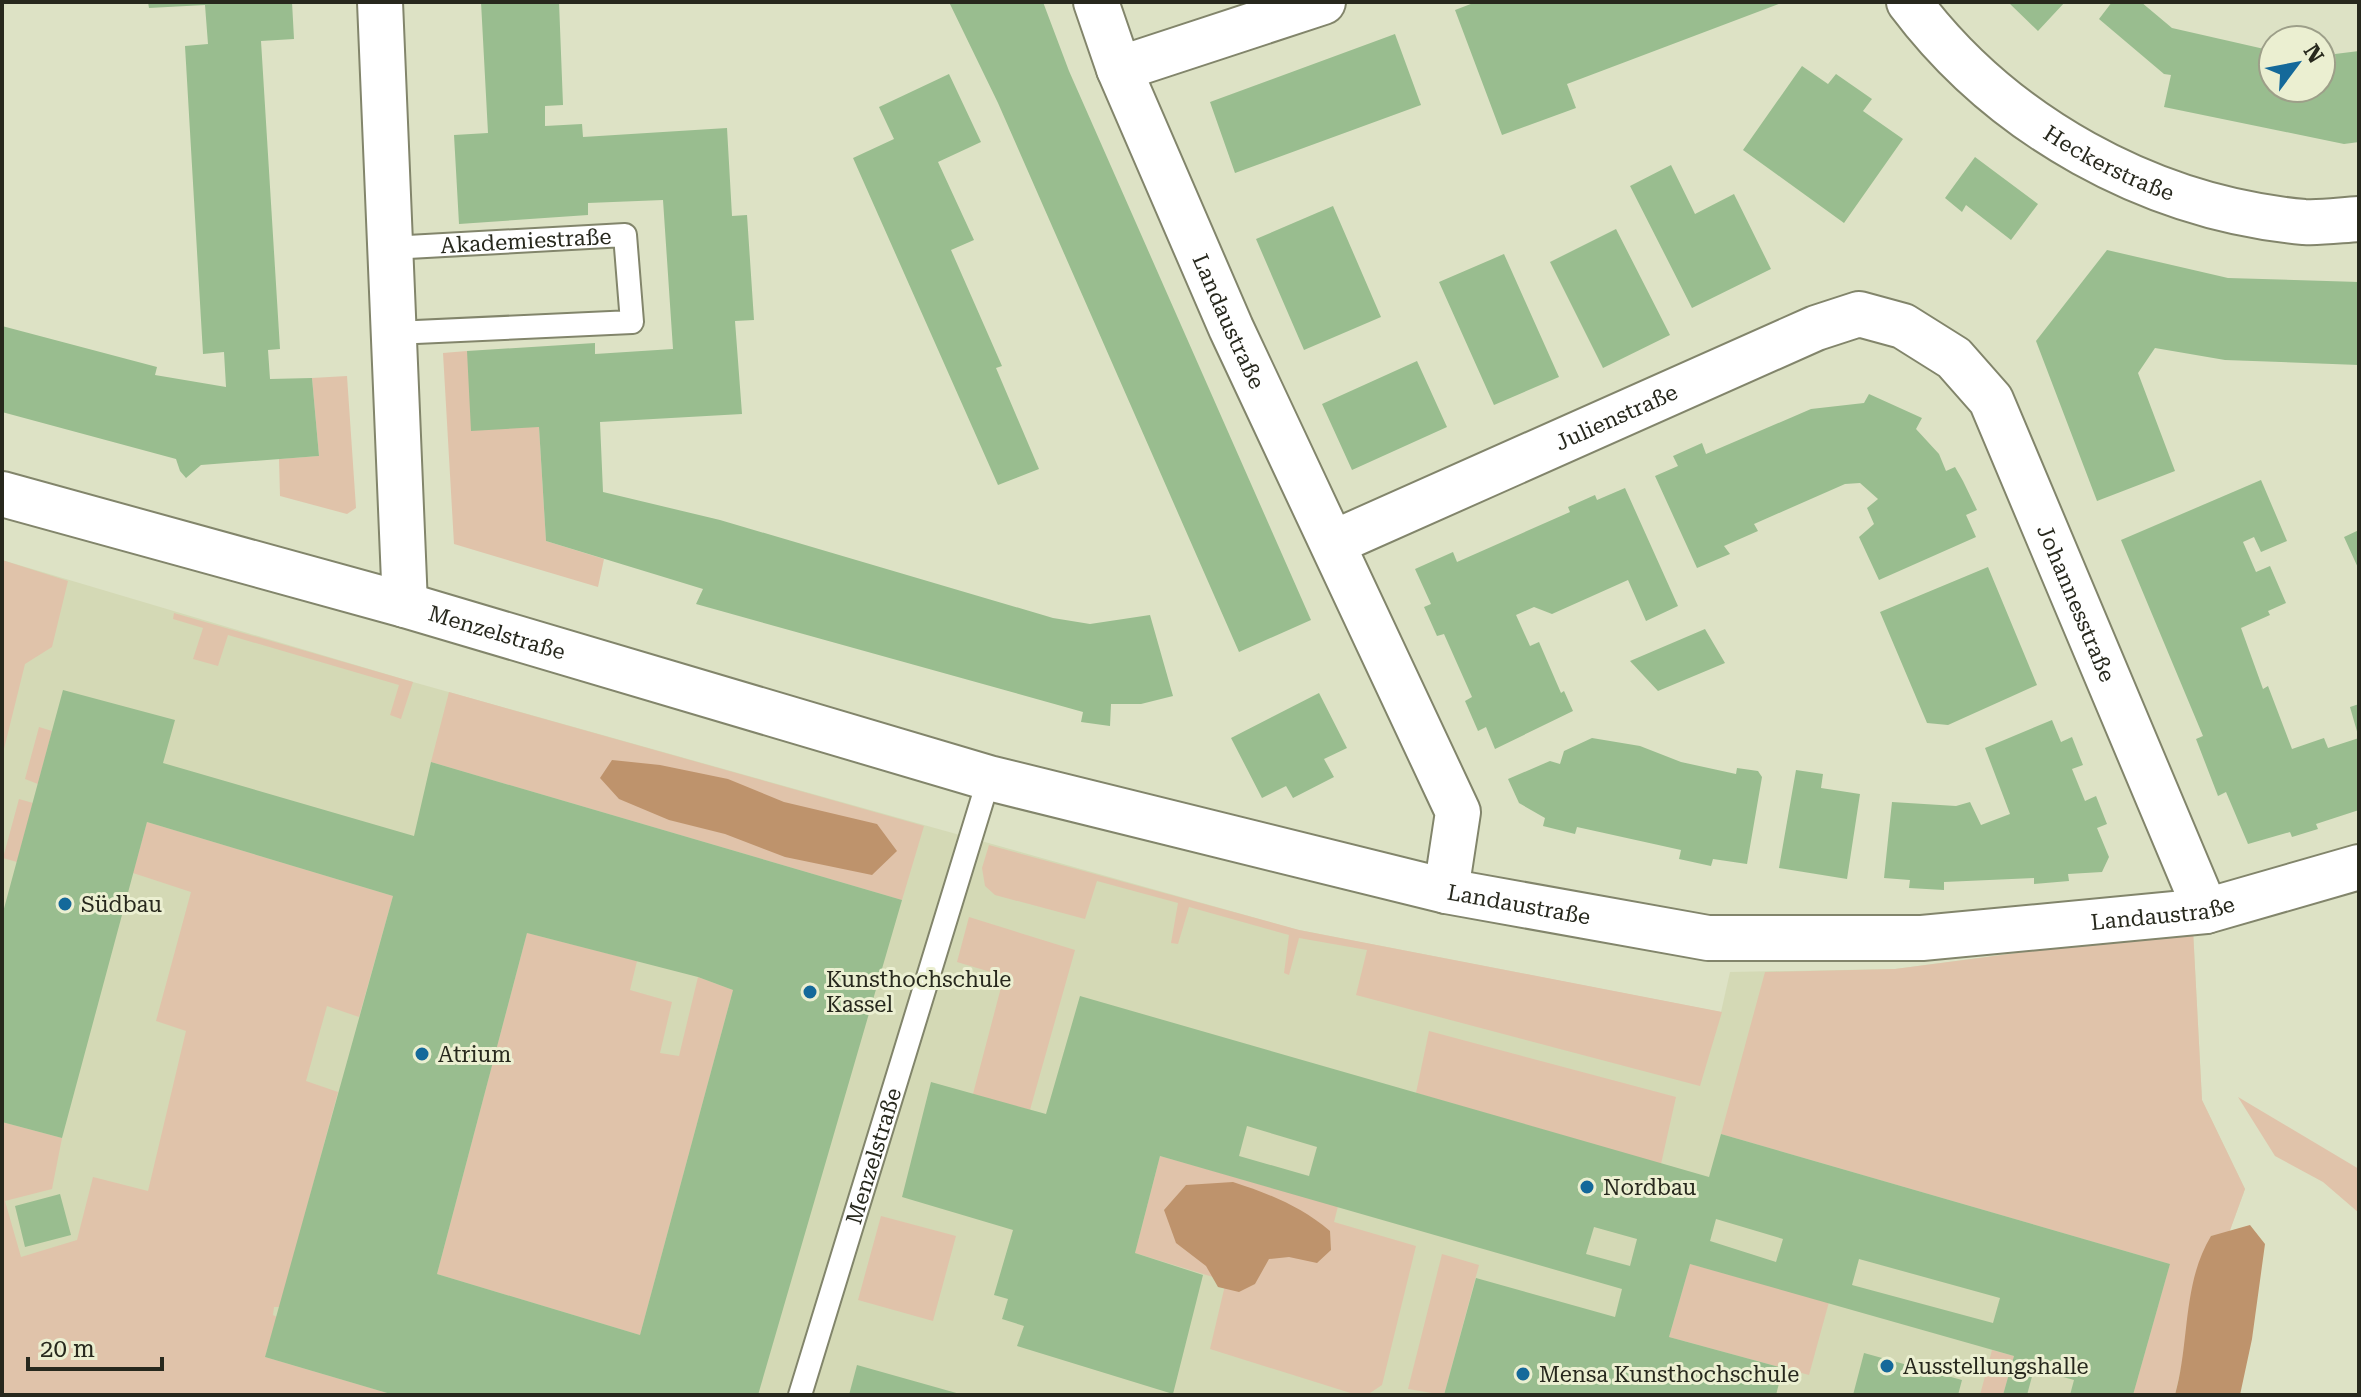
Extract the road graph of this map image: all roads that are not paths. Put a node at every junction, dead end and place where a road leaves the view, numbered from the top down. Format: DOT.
graph roads {
  1 [pos="380,2"];
  2 [pos="1096,2"];
  3 [pos="1323,2"];
  4 [pos="1909,2"];
  5 [pos="1119,69"];
  6 [pos="2359,219"];
  7 [pos="390,248"];
  8 [pos="1903,326"];
  9 [pos="394,333"];
  10 [pos="2,494"];
  11 [pos="1333,543"];
  12 [pos="405,605"];
  13 [pos="989,778"];
  14 [pos="2359,867"];
  15 [pos="1446,891"];
  16 [pos="2206,911"];
  17 [pos="800,1395"];
  1 -- 7 [label="street"];
  2 -- 5 [label="street, Landaustraße"];
  3 -- 5 [label="street"];
  4 -- 6 [label="street, Heckerstraße"];
  5 -- 11 [label="street, Landaustraße"];
  7 -- 9 [label="street"];
  7 -- 9 [label="lane, Akademiestraße"];
  8 -- 11 [label="street, Julienstraße"];
  8 -- 16 [label="street, Johannesstraße"];
  9 -- 12 [label="street"];
  10 -- 12 [label="street, Menzelstraße"];
  11 -- 15 [label="street, Landaustraße"];
  12 -- 13 [label="street, Menzelstraße"];
  13 -- 15 [label="street, Menzelstraße"];
  13 -- 17 [label="lane, Menzelstraße"];
  14 -- 16 [label="street, Landaustraße"];
  15 -- 16 [label="street, Landaustraße"];
}
